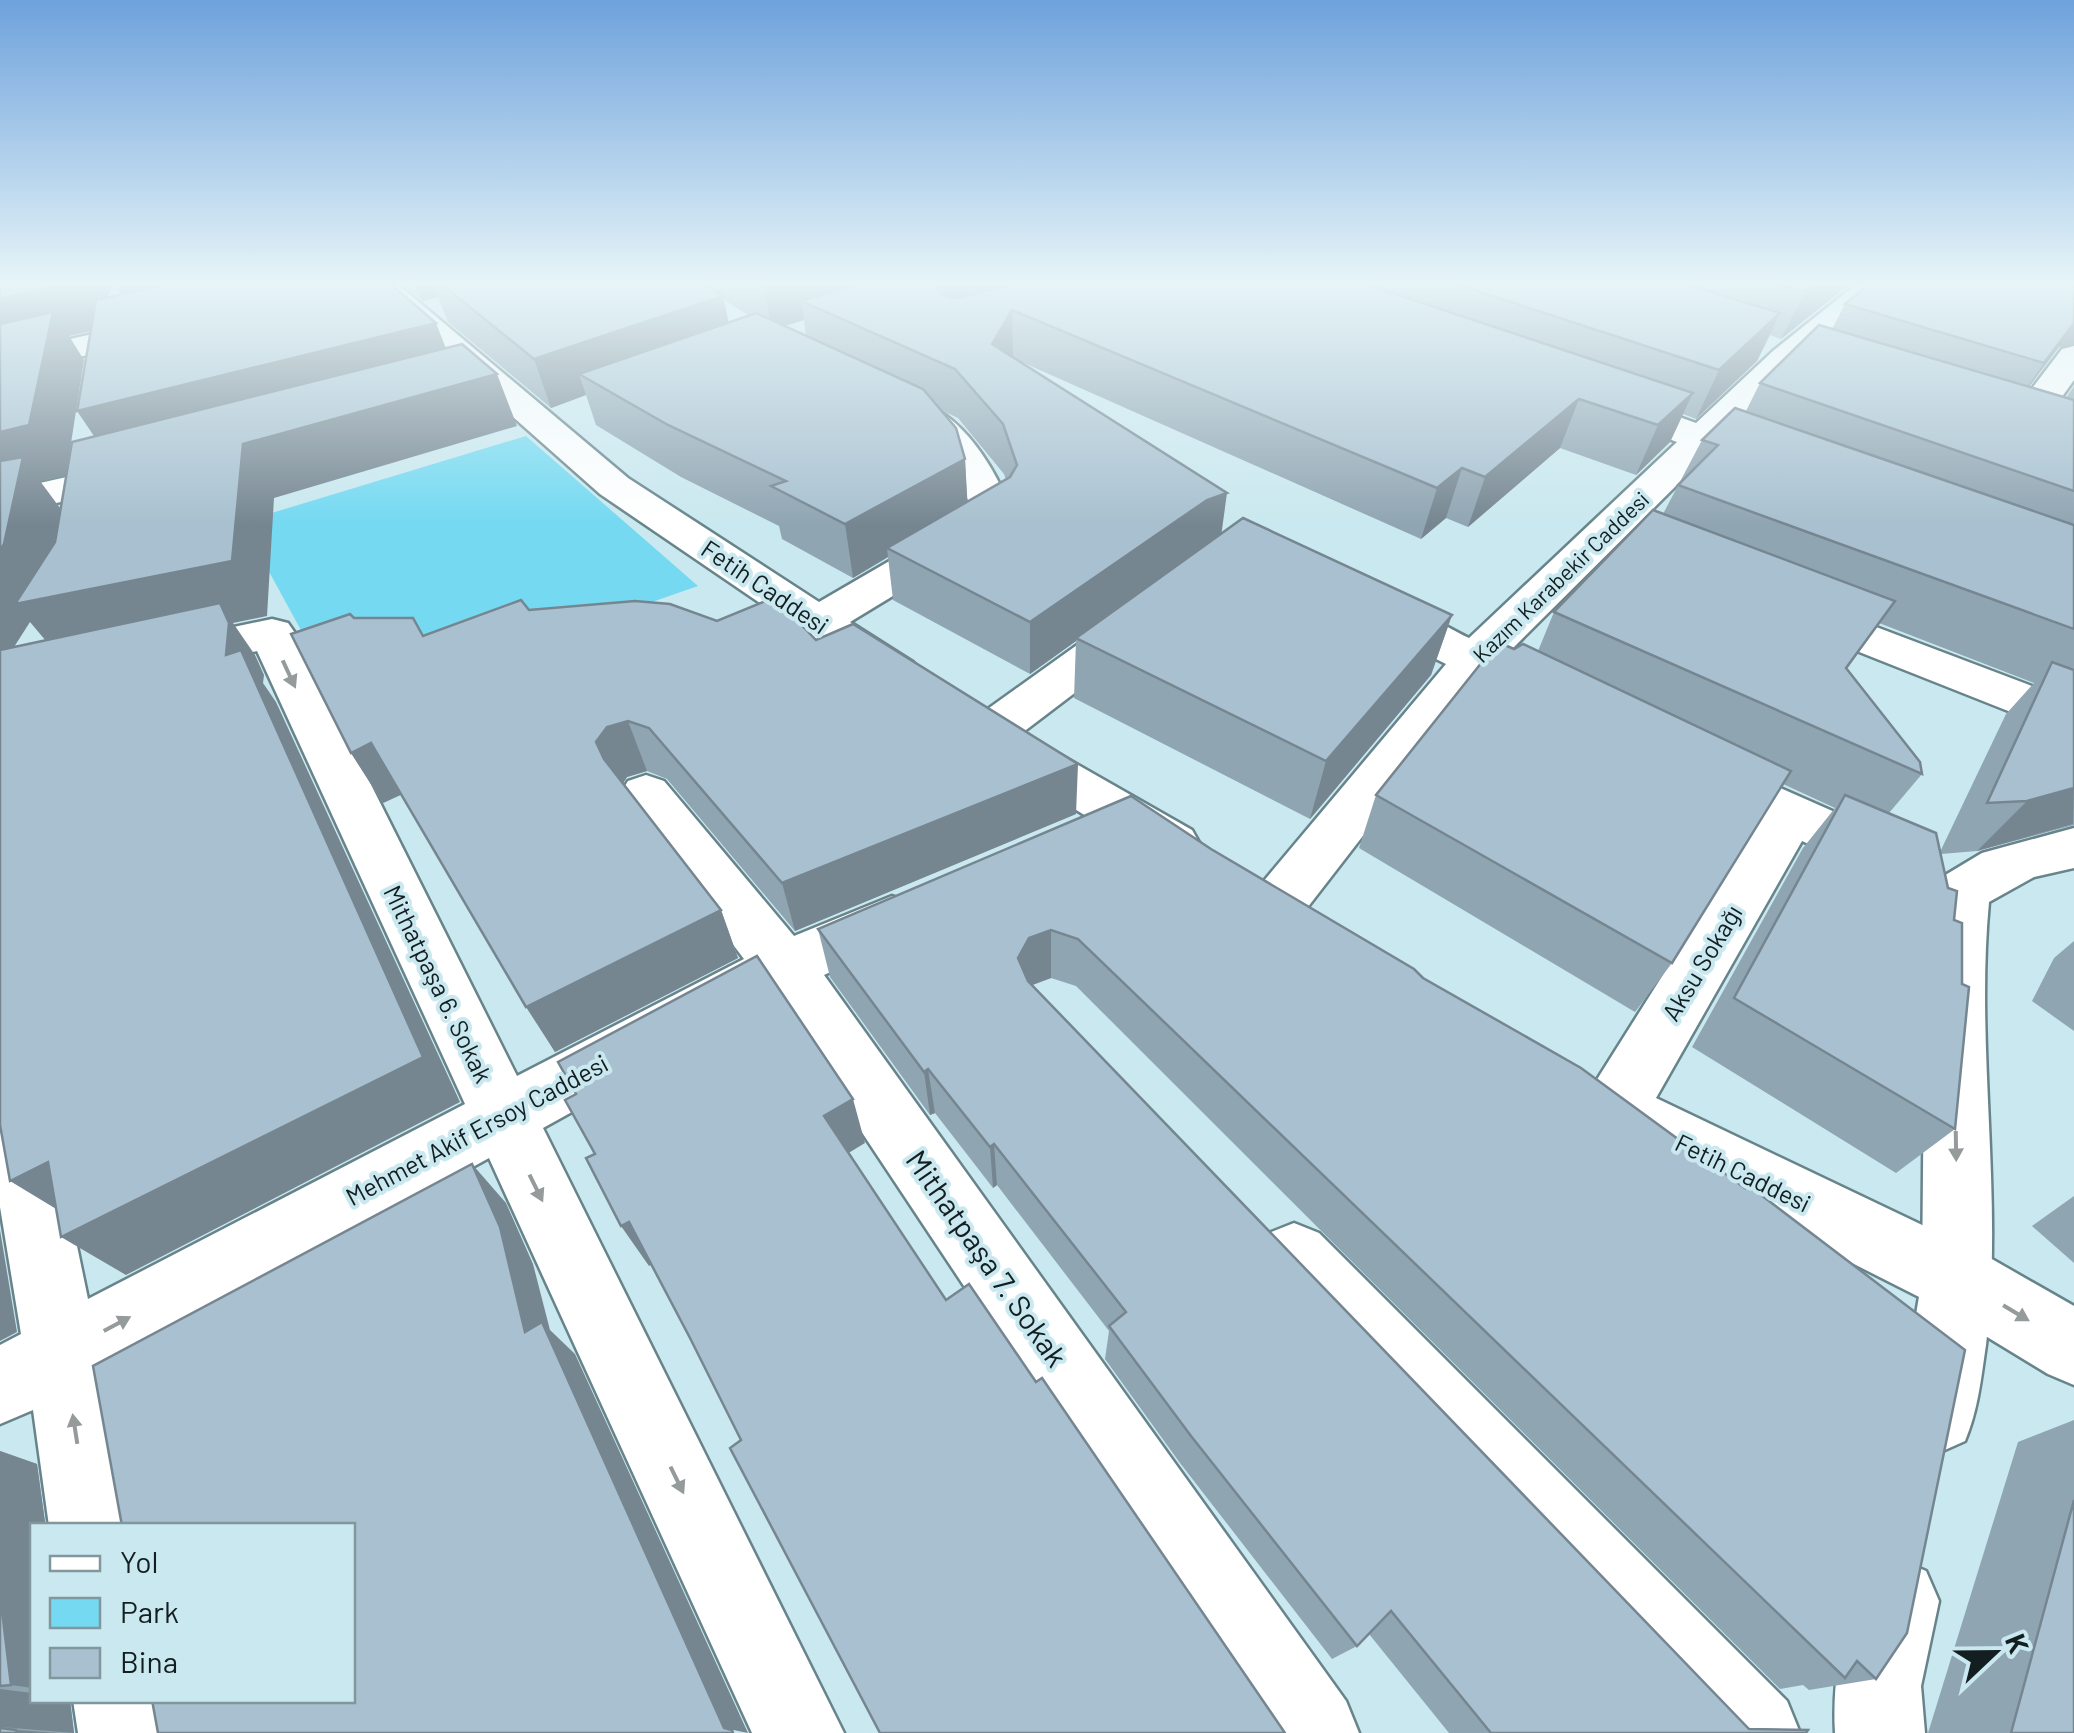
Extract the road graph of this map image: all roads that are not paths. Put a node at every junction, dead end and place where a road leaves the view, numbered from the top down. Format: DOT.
graph roads {
  1 [pos="105,363"];
  2 [pos="457,363"];
  3 [pos="1781,363"];
  4 [pos="2069,363"];
  5 [pos="103,376"];
  6 [pos="1574,392"];
  7 [pos="872,396"];
  8 [pos="1982,420"];
  9 [pos="2018,432"];
  10 [pos="1704,438"];
  11 [pos="2055,442"];
  12 [pos="164,466"];
  13 [pos="1815,480"];
  14 [pos="0,504"];
  15 [pos="1335,592"];
  16 [pos="1172,597"];
  17 [pos="1766,600"];
  18 [pos="817,622"];
  19 [pos="1475,659"];
  20 [pos="110,668"];
  21 [pos="1580,711"];
  22 [pos="2074,720"];
  23 [pos="989,733"];
  24 [pos="1668,755"];
  25 [pos="646,794"];
  26 [pos="1790,816"];
  27 [pos="2074,848"];
  28 [pos="1962,892"];
  29 [pos="947,896"];
  30 [pos="1294,915"];
  31 [pos="784,966"];
  32 [pos="0,1024"];
  33 [pos="1597,1100"];
  34 [pos="502,1117"];
  35 [pos="1244,1206"];
  36 [pos="1958,1278"];
  37 [pos="2074,1348"];
  38 [pos="62,1353"];
  39 [pos="0,1386"];
  40 [pos="90,1523"];
  41 [pos="118,1703"];
  42 [pos="123,1733"];
  43 [pos="800,1733"];
  44 [pos="1314,1733"];
  45 [pos="1755,1733"];
  46 [pos="1880,1733"];
  1 -- 5 [label="street"];
  2 -- 18 [label="street, Fetih Caddesi"];
  3 -- 10 [label="street, Kazım Karabekir Caddesi"];
  4 -- 9 [label="street"];
  6 -- 10 [label="street"];
  7 -- 18 [label="street"];
  8 -- 9 [label="street"];
  9 -- 11 [label="street"];
  10 -- 13 [label="street"];
  10 -- 19 [label="street, Kazım Karabekir Caddesi"];
  12 -- 14 [label="street"];
  15 -- 19 [label="street"];
  16 -- 23 [label="street"];
  17 -- 22 [label="street"];
  18 -- 23 [label="street, Fetih Caddesi"];
  19 -- 21 [label="street"];
  19 -- 30 [label="street, Kazım Karabekir Caddesi"];
  20 -- 34 [label="street, Mithatpaşa 6. Sokak, one-way"];
  23 -- 30 [label="street, Fetih Caddesi"];
  24 -- 26 [label="street"];
  25 -- 31 [label="street, Mithatpaşa 7. Sokak"];
  26 -- 28 [label="street"];
  26 -- 33 [label="street, Aksu Sokağı"];
  27 -- 28 [label="street"];
  28 -- 36 [label="street, one-way"];
  29 -- 31 [label="street, Mehmet Akif Ersoy Caddesi"];
  31 -- 34 [label="street, Mehmet Akif Ersoy Caddesi"];
  31 -- 44 [label="street, Mithatpaşa 7. Sokak"];
  32 -- 38 [label="street"];
  33 -- 36 [label="street, Fetih Caddesi"];
  38 -- 34 [label="street, Mehmet Akif Ersoy Caddesi, one-way"];
  34 -- 43 [label="street, Mithatpaşa 6. Sokak, one-way"];
  35 -- 45 [label="street"];
  36 -- 37 [label="street, Fetih Caddesi, one-way"];
  36 -- 46 [label="street"];
  38 -- 39 [label="street, Mehmet Akif Ersoy Caddesi"];
  40 -- 38 [label="street, one-way"];
  41 -- 42 [label="street"];
}
